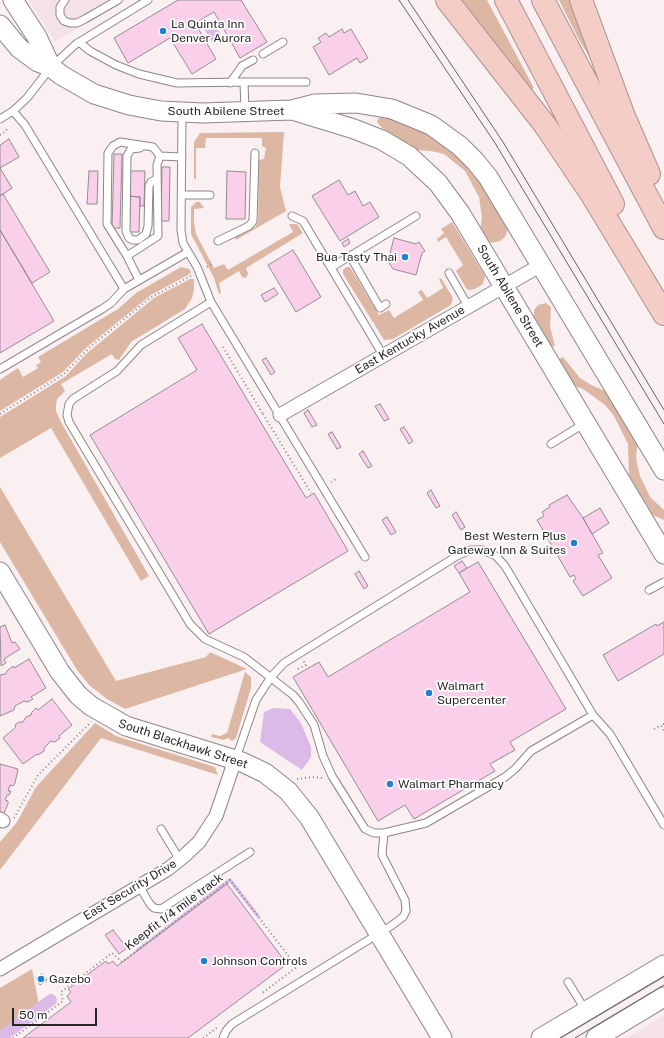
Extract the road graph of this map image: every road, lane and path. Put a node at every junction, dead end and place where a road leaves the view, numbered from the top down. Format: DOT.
graph roads {
  1 [pos="13,0"];
  2 [pos="65,0"];
  3 [pos="118,0"];
  4 [pos="148,0"];
  5 [pos="447,0"];
  6 [pos="506,0"];
  7 [pos="542,0"];
  8 [pos="582,0"];
  9 [pos="0,25"];
  10 [pos="79,42"];
  11 [pos="283,42"];
  12 [pos="263,54"];
  13 [pos="253,60"];
  14 [pos="51,67"];
  15 [pos="244,82"];
  16 [pos="306,82"];
  17 [pos="230,83"];
  18 [pos="292,110"];
  19 [pos="13,111"];
  20 [pos="245,112"];
  21 [pos="182,113"];
  22 [pos="0,120"];
  23 [pos="8,127"];
  24 [pos="0,135"];
  25 [pos="158,153"];
  26 [pos="255,153"];
  27 [pos="182,157"];
  28 [pos="157,179"];
  29 [pos="182,195"];
  30 [pos="210,195"];
  31 [pos="664,208"];
  32 [pos="292,216"];
  33 [pos="416,216"];
  34 [pos="664,228"];
  35 [pos="218,241"];
  36 [pos="188,252"];
  37 [pos="128,256"];
  38 [pos="350,256"];
  39 [pos="214,263"];
  40 [pos="541,265"];
  41 [pos="207,267"];
  42 [pos="332,267"];
  43 [pos="449,273"];
  44 [pos="191,276"];
  45 [pos="139,280"];
  46 [pos="504,286"];
  47 [pos="124,289"];
  48 [pos="664,300"];
  49 [pos="211,302"];
  50 [pos="386,304"];
  51 [pos="468,306"];
  52 [pos="664,314"];
  53 [pos="223,347"];
  54 [pos="383,355"];
  55 [pos="0,369"];
  56 [pos="0,414"];
  57 [pos="280,415"];
  58 [pos="586,423"];
  59 [pos="551,444"];
  60 [pos="664,470"];
  61 [pos="336,479"];
  62 [pos="331,482"];
  63 [pos="311,493"];
  64 [pos="664,554"];
  65 [pos="365,557"];
  66 [pos="0,572"];
  67 [pos="664,582"];
  68 [pos="649,590"];
  69 [pos="302,657"];
  70 [pos="298,669"];
  71 [pos="271,677"];
  72 [pos="593,715"];
  73 [pos="93,721"];
  74 [pos="664,724"];
  75 [pos="661,725"];
  76 [pos="654,729"];
  77 [pos="664,730"];
  78 [pos="235,760"];
  79 [pos="323,778"];
  80 [pos="295,779"];
  81 [pos="5,821"];
  82 [pos="664,825"];
  83 [pos="161,829"];
  84 [pos="384,834"];
  85 [pos="250,852"];
  86 [pos="180,860"];
  87 [pos="139,886"];
  88 [pos="378,933"];
  89 [pos="664,965"];
  90 [pos="297,967"];
  91 [pos="0,969"];
  92 [pos="568,982"];
  93 [pos="664,998"];
  94 [pos="586,1012"];
  95 [pos="13,1038"];
  96 [pos="223,1038"];
  97 [pos="442,1038"];
  98 [pos="541,1038"];
  99 [pos="596,1038"];
  1 -- 14 [label="main road, South Abilene Street"];
  2 -- 3 [label="lane"];
  4 -- 10 [label="lane"];
  5 -- 52 [label="highway"];
  6 -- 48 [label="highway"];
  7 -- 34 [label="highway"];
  8 -- 31 [label="highway"];
  9 -- 14 [label="main road, South Abilene Street"];
  10 -- 14 [label="lane"];
  10 -- 17 [label="lane"];
  11 -- 12 [label="lane"];
  13 -- 17 [label="lane"];
  14 -- 19 [label="lane"];
  14 -- 21 [label="main road, South Abilene Street"];
  15 -- 16 [label="lane"];
  15 -- 17 [label="lane"];
  15 -- 20 [label="lane"];
  18 -- 20 [label="main road, South Abilene Street"];
  18 -- 40 [label="main road, South Abilene Street"];
  18 -- 46 [label="main road, South Abilene Street"];
  19 -- 22 [label="lane"];
  19 -- 47 [label="lane"];
  20 -- 21 [label="main road, South Abilene Street"];
  21 -- 27 [label="lane"];
  23 -- 24 [label="path"];
  25 -- 27 [label="lane"];
  25 -- 28 [label="lane"];
  25 -- 28 [label="lane"];
  25 -- 37 [label="lane"];
  26 -- 35 [label="lane"];
  27 -- 29 [label="lane"];
  28 -- 37 [label="lane"];
  29 -- 30 [label="lane"];
  29 -- 36 [label="lane"];
  32 -- 42 [label="lane"];
  33 -- 38 [label="lane"];
  36 -- 45 [label="lane"];
  36 -- 49 [label="lane"];
  37 -- 45 [label="lane"];
  38 -- 42 [label="lane"];
  38 -- 50 [label="lane"];
  39 -- 41 [label="path"];
  40 -- 46 [label="street, East Kentucky Avenue"];
  40 -- 60 [label="main road, South Abilene Street"];
  42 -- 54 [label="lane"];
  43 -- 51 [label="lane"];
  44 -- 56 [label="path"];
  45 -- 47 [label="lane"];
  46 -- 51 [label="street, East Kentucky Avenue"];
  46 -- 58 [label="main road, South Abilene Street"];
  47 -- 55 [label="lane"];
  49 -- 57 [label="lane"];
  49 -- 71 [label="lane"];
  51 -- 54 [label="street, East Kentucky Avenue"];
  53 -- 63 [label="path"];
  54 -- 57 [label="street, East Kentucky Avenue"];
  57 -- 65 [label="lane"];
  58 -- 59 [label="lane"];
  58 -- 64 [label="main road, South Abilene Street"];
  61 -- 62 [label="path"];
  66 -- 78 [label="main road, South Blackhawk Street"];
  67 -- 68 [label="lane"];
  69 -- 70 [label="path"];
  71 -- 72 [label="lane"];
  71 -- 78 [label="lane"];
  71 -- 84 [label="lane"];
  72 -- 82 [label="lane"];
  72 -- 84 [label="lane"];
  73 -- 81 [label="path"];
  74 -- 75 [label="path"];
  75 -- 76 [label="path"];
  75 -- 77 [label="path"];
  78 -- 86 [label="street, East Security Drive"];
  78 -- 88 [label="main road, South Blackhawk Street"];
  79 -- 80 [label="path"];
  83 -- 86 [label="lane"];
  84 -- 88 [label="lane"];
  85 -- 87 [label="lane"];
  86 -- 87 [label="street, East Security Drive"];
  87 -- 91 [label="street, East Security Drive"];
  88 -- 96 [label="lane"];
  88 -- 97 [label="main road, South Blackhawk Street"];
  89 -- 94 [label="main road"];
  90 -- 95 [label="path, Keepfit 1/4 mile track"];
  92 -- 94 [label="lane"];
  93 -- 99 [label="main road"];
  94 -- 98 [label="main road"];
}
